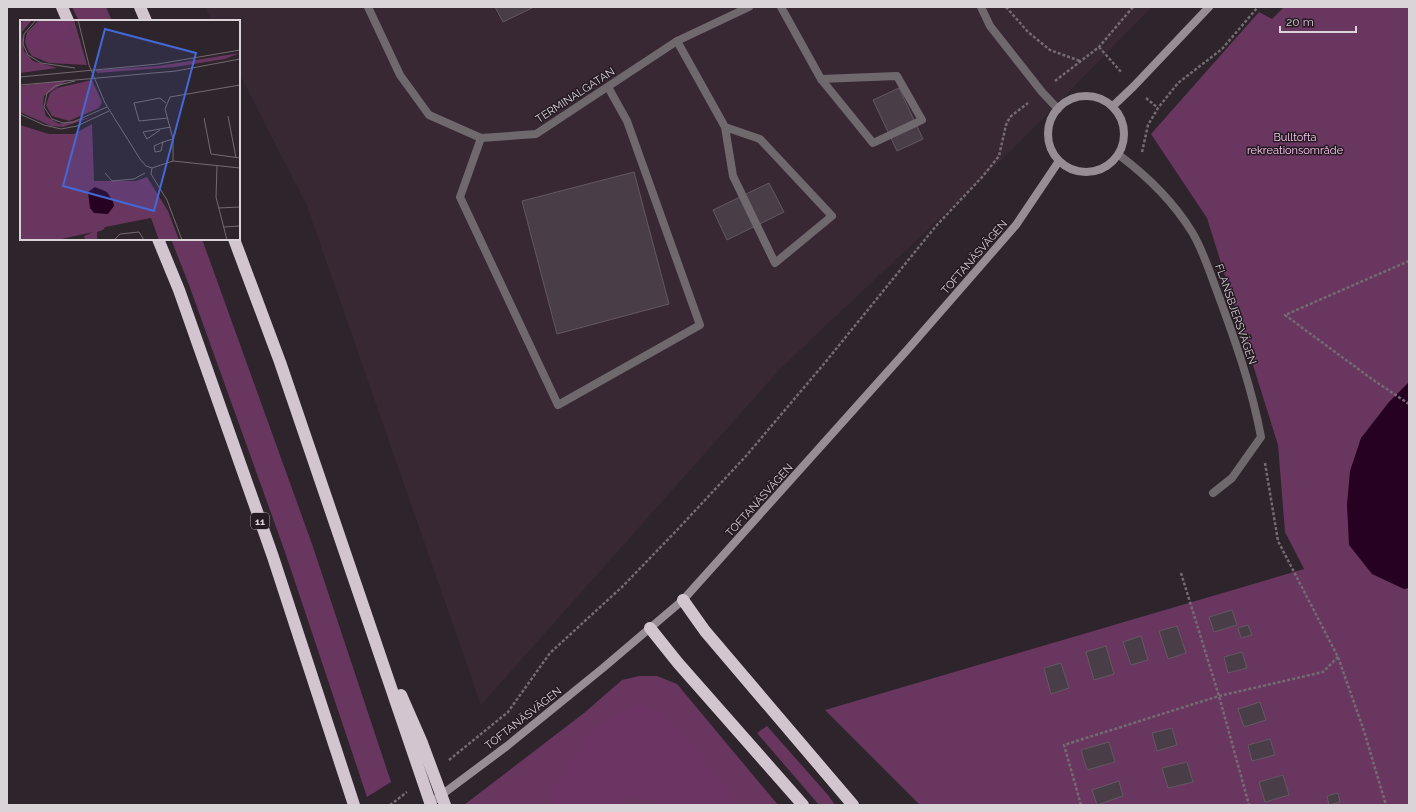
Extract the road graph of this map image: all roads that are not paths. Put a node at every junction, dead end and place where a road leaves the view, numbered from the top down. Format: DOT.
graph roads {
  1 [pos="62,7"];
  2 [pos="140,7"];
  3 [pos="368,7"];
  4 [pos="749,7"];
  5 [pos="781,7"];
  6 [pos="981,7"];
  7 [pos="1209,7"];
  8 [pos="68,20"];
  9 [pos="146,20"];
  10 [pos="677,41"];
  11 [pos="821,79"];
  12 [pos="608,87"];
  13 [pos="1112,106"];
  14 [pos="1058,109"];
  15 [pos="725,127"];
  16 [pos="481,138"];
  17 [pos="1118,155"];
  18 [pos="1059,161"];
  19 [pos="158,240"];
  20 [pos="234,240"];
  21 [pos="1213,493"];
  22 [pos="683,600"];
  23 [pos="367,616"];
  24 [pos="650,628"];
  25 [pos="354,805"];
  26 [pos="428,805"];
  27 [pos="431,805"];
  28 [pos="445,805"];
  29 [pos="803,805"];
  30 [pos="853,805"];
  1 -- 8 [label="highway"];
  2 -- 9 [label="highway"];
  3 -- 16 [label="street, TERMINALGATAN"];
  4 -- 10 [label="street, TERMINALGATAN"];
  5 -- 11 [label="street"];
  6 -- 14 [label="street"];
  7 -- 13 [label="street"];
  10 -- 12 [label="street, TERMINALGATAN"];
  10 -- 15 [label="street"];
  11 -- 11 [label="street"];
  12 -- 16 [label="street, TERMINALGATAN"];
  12 -- 16 [label="street"];
  13 -- 14 [label="street"];
  13 -- 17 [label="street"];
  14 -- 18 [label="street"];
  15 -- 15 [label="street"];
  17 -- 18 [label="street"];
  17 -- 21 [label="street, FLANSBJERSVÄGEN"];
  18 -- 22 [label="street, TOFTANÄSVÄGEN"];
  19 -- 25 [label="highway, 11"];
  20 -- 23 [label="highway"];
  22 -- 24 [label="street, TOFTANÄSVÄGEN"];
  22 -- 30 [label="highway"];
  23 -- 27 [label="highway"];
  23 -- 28 [label="highway"];
  24 -- 26 [label="street, TOFTANÄSVÄGEN"];
  24 -- 29 [label="highway"];
}
